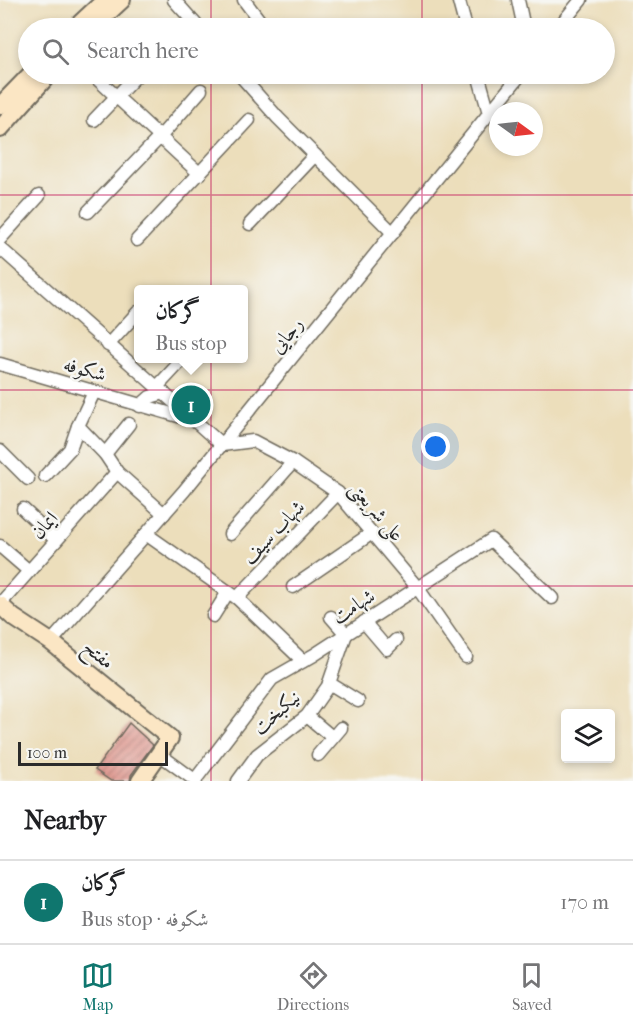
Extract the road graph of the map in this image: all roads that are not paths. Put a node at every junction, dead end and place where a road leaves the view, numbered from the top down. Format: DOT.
graph roads {
  1 [pos="105,0"];
  2 [pos="122,0"];
  3 [pos="174,0"];
  4 [pos="244,0"];
  5 [pos="518,0"];
  6 [pos="581,0"];
  7 [pos="459,2"];
  8 [pos="86,18"];
  9 [pos="103,18"];
  10 [pos="190,18"];
  11 [pos="258,18"];
  12 [pos="463,18"];
  13 [pos="522,18"];
  14 [pos="566,18"];
  15 [pos="24,84"];
  16 [pos="37,84"];
  17 [pos="103,84"];
  18 [pos="129,84"];
  19 [pos="248,84"];
  20 [pos="481,84"];
  21 [pos="513,84"];
  22 [pos="201,90"];
  23 [pos="117,97"];
  24 [pos="498,102"];
  25 [pos="3,113"];
  26 [pos="489,113"];
  27 [pos="94,120"];
  28 [pos="249,120"];
  29 [pos="160,137"];
  30 [pos="315,155"];
  31 [pos="200,174"];
  32 [pos="39,196"];
  33 [pos="88,212"];
  34 [pos="250,225"];
  35 [pos="393,233"];
  36 [pos="0,239"];
  37 [pos="137,240"];
  38 [pos="0,248"];
  39 [pos="134,316"];
  40 [pos="108,345"];
  41 [pos="180,363"];
  42 [pos="0,364"];
  43 [pos="161,390"];
  44 [pos="94,392"];
  45 [pos="140,406"];
  46 [pos="194,420"];
  47 [pos="129,424"];
  48 [pos="78,426"];
  49 [pos="222,445"];
  50 [pos="0,451"];
  51 [pos="105,454"];
  52 [pos="293,462"];
  53 [pos="117,472"];
  54 [pos="45,476"];
  55 [pos="28,479"];
  56 [pos="338,493"];
  57 [pos="24,509"];
  58 [pos="164,514"];
  59 [pos="372,533"];
  60 [pos="146,534"];
  61 [pos="230,534"];
  62 [pos="56,540"];
  63 [pos="0,546"];
  64 [pos="29,571"];
  65 [pos="417,587"];
  66 [pos="293,588"];
  67 [pos="232,595"];
  68 [pos="552,598"];
  69 [pos="0,604"];
  70 [pos="213,616"];
  71 [pos="331,617"];
  72 [pos="363,622"];
  73 [pos="346,634"];
  74 [pos="51,642"];
  75 [pos="386,649"];
  76 [pos="466,657"];
  77 [pos="303,661"];
  78 [pos="329,683"];
  79 [pos="358,700"];
  80 [pos="307,716"];
  81 [pos="159,754"];
  82 [pos="318,755"];
  83 [pos="140,781"];
  84 [pos="196,781"];
  85 [pos="238,781"];
  1 -- 8 [label="street"];
  2 -- 9 [label="street"];
  3 -- 10 [label="street"];
  4 -- 11 [label="street"];
  5 -- 13 [label="street"];
  6 -- 14 [label="street"];
  7 -- 12 [label="street"];
  15 -- 25 [label="street"];
  16 -- 25 [label="street"];
  17 -- 23 [label="street"];
  18 -- 23 [label="street"];
  19 -- 30 [label="street"];
  20 -- 26 [label="street"];
  21 -- 24 [label="street, رجایی"];
  22 -- 29 [label="street"];
  23 -- 27 [label="street"];
  23 -- 29 [label="street"];
  26 -- 35 [label="street, رجایی"];
  28 -- 31 [label="street"];
  29 -- 31 [label="street"];
  29 -- 33 [label="street"];
  30 -- 34 [label="street"];
  30 -- 35 [label="street"];
  31 -- 37 [label="street"];
  32 -- 36 [label="street"];
  35 -- 49 [label="street, رجایی"];
  38 -- 40 [label="street"];
  39 -- 40 [label="street"];
  40 -- 43 [label="street"];
  41 -- 43 [label="street"];
  42 -- 44 [label="street, شکوفه"];
  43 -- 45 [label="street"];
  43 -- 46 [label="street"];
  44 -- 45 [label="street, شکوفه"];
  44 -- 48 [label="street"];
  45 -- 46 [label="street, شکوفه"];
  46 -- 49 [label="street"];
  47 -- 51 [label="street"];
  48 -- 51 [label="street"];
  48 -- 54 [label="street"];
  49 -- 52 [label="street, علی شریعتی"];
  49 -- 58 [label="street, رجایی"];
  50 -- 55 [label="street"];
  51 -- 53 [label="street"];
  52 -- 56 [label="street, علی شریعتی"];
  52 -- 61 [label="street"];
  53 -- 58 [label="street"];
  53 -- 62 [label="street, ایمان"];
  56 -- 59 [label="street, علی شریعتی"];
  56 -- 67 [label="street, شهاب سیف"];
  57 -- 62 [label="street"];
  58 -- 60 [label="street, رجایی"];
  59 -- 65 [label="street, علی شریعتی"];
  59 -- 66 [label="street"];
  60 -- 67 [label="street"];
  60 -- 74 [label="street, رجایی"];
  62 -- 64 [label="street, ایمان"];
  63 -- 64 [label="street"];
  64 -- 69 [label="street, ایمان"];
  65 -- 68 [label="street, شهامت"];
  65 -- 72 [label="street, شهامت"];
  65 -- 76 [label="street, علی شریعتی"];
  67 -- 70 [label="street, شهاب سیف"];
  67 -- 77 [label="street"];
  69 -- 74 [label="street, مفتح"];
  71 -- 73 [label="street"];
  72 -- 73 [label="street, شهامت"];
  72 -- 75 [label="street"];
  73 -- 77 [label="street, شهامت"];
  73 -- 78 [label="street, نیکبخت"];
  74 -- 81 [label="street, مفتح"];
  77 -- 84 [label="street, شهامت"];
  78 -- 79 [label="street"];
  78 -- 80 [label="street, نیکبخت"];
  80 -- 82 [label="street"];
  80 -- 85 [label="street, نیکبخت"];
  81 -- 83 [label="street"];
  81 -- 84 [label="street"];
}
